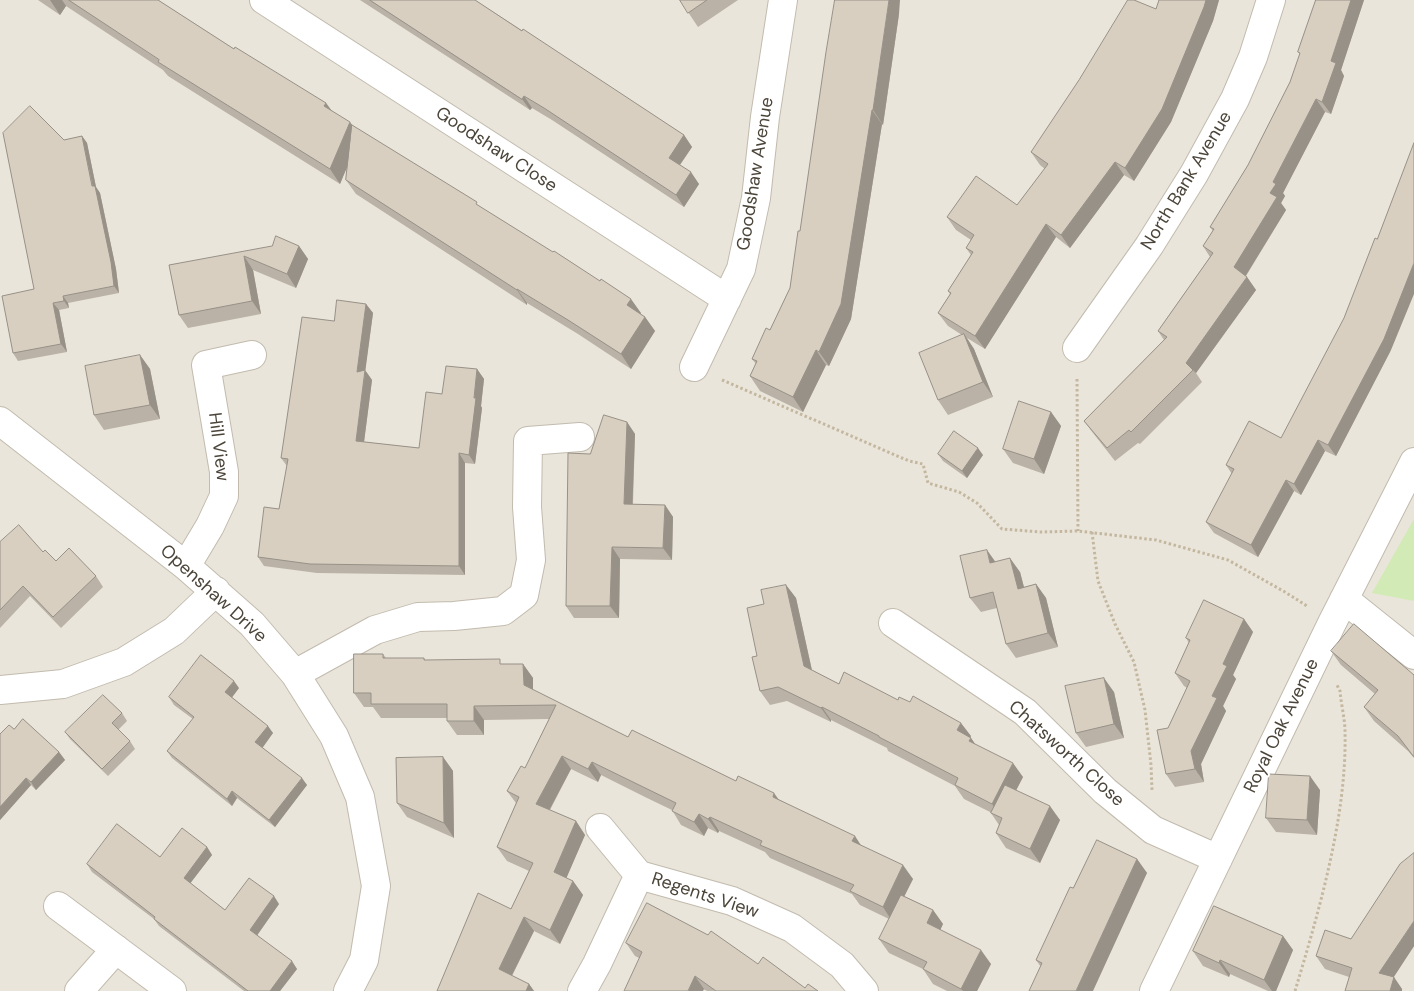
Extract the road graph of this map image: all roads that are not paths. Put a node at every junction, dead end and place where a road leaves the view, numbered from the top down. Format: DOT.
graph roads {
  1 [pos="264,0"];
  2 [pos="783,0"];
  3 [pos="1271,0"];
  4 [pos="727,299"];
  5 [pos="1077,348"];
  6 [pos="252,355"];
  7 [pos="694,368"];
  8 [pos="0,421"];
  9 [pos="580,437"];
  10 [pos="1414,462"];
  11 [pos="186,566"];
  12 [pos="216,592"];
  13 [pos="1338,611"];
  14 [pos="893,623"];
  15 [pos="1414,654"];
  16 [pos="295,674"];
  17 [pos="0,690"];
  18 [pos="600,828"];
  19 [pos="1218,860"];
  20 [pos="639,875"];
  21 [pos="58,906"];
  22 [pos="116,949"];
  23 [pos="79,991"];
  24 [pos="172,991"];
  25 [pos="348,991"];
  26 [pos="582,991"];
  27 [pos="864,991"];
  28 [pos="1154,991"];
  1 -- 4 [label="street, Goodshaw Close"];
  2 -- 4 [label="street, Goodshaw Avenue"];
  3 -- 5 [label="street, North Bank Avenue"];
  4 -- 7 [label="street, Goodshaw Avenue"];
  6 -- 11 [label="street, Hill View"];
  8 -- 11 [label="street, Openshaw Drive"];
  9 -- 16 [label="street"];
  10 -- 13 [label="street, Royal Oak Avenue"];
  11 -- 12 [label="street, Openshaw Drive"];
  12 -- 16 [label="street, Openshaw Drive"];
  12 -- 17 [label="street"];
  13 -- 15 [label="street"];
  13 -- 19 [label="street, Royal Oak Avenue"];
  14 -- 19 [label="street, Chatsworth Close"];
  16 -- 25 [label="street, Openshaw Drive"];
  18 -- 20 [label="street, Regents View"];
  19 -- 28 [label="street, Royal Oak Avenue"];
  20 -- 26 [label="street, Regents View"];
  20 -- 27 [label="street, Regents View"];
  21 -- 22 [label="street"];
  22 -- 23 [label="street"];
  22 -- 24 [label="street"];
}
